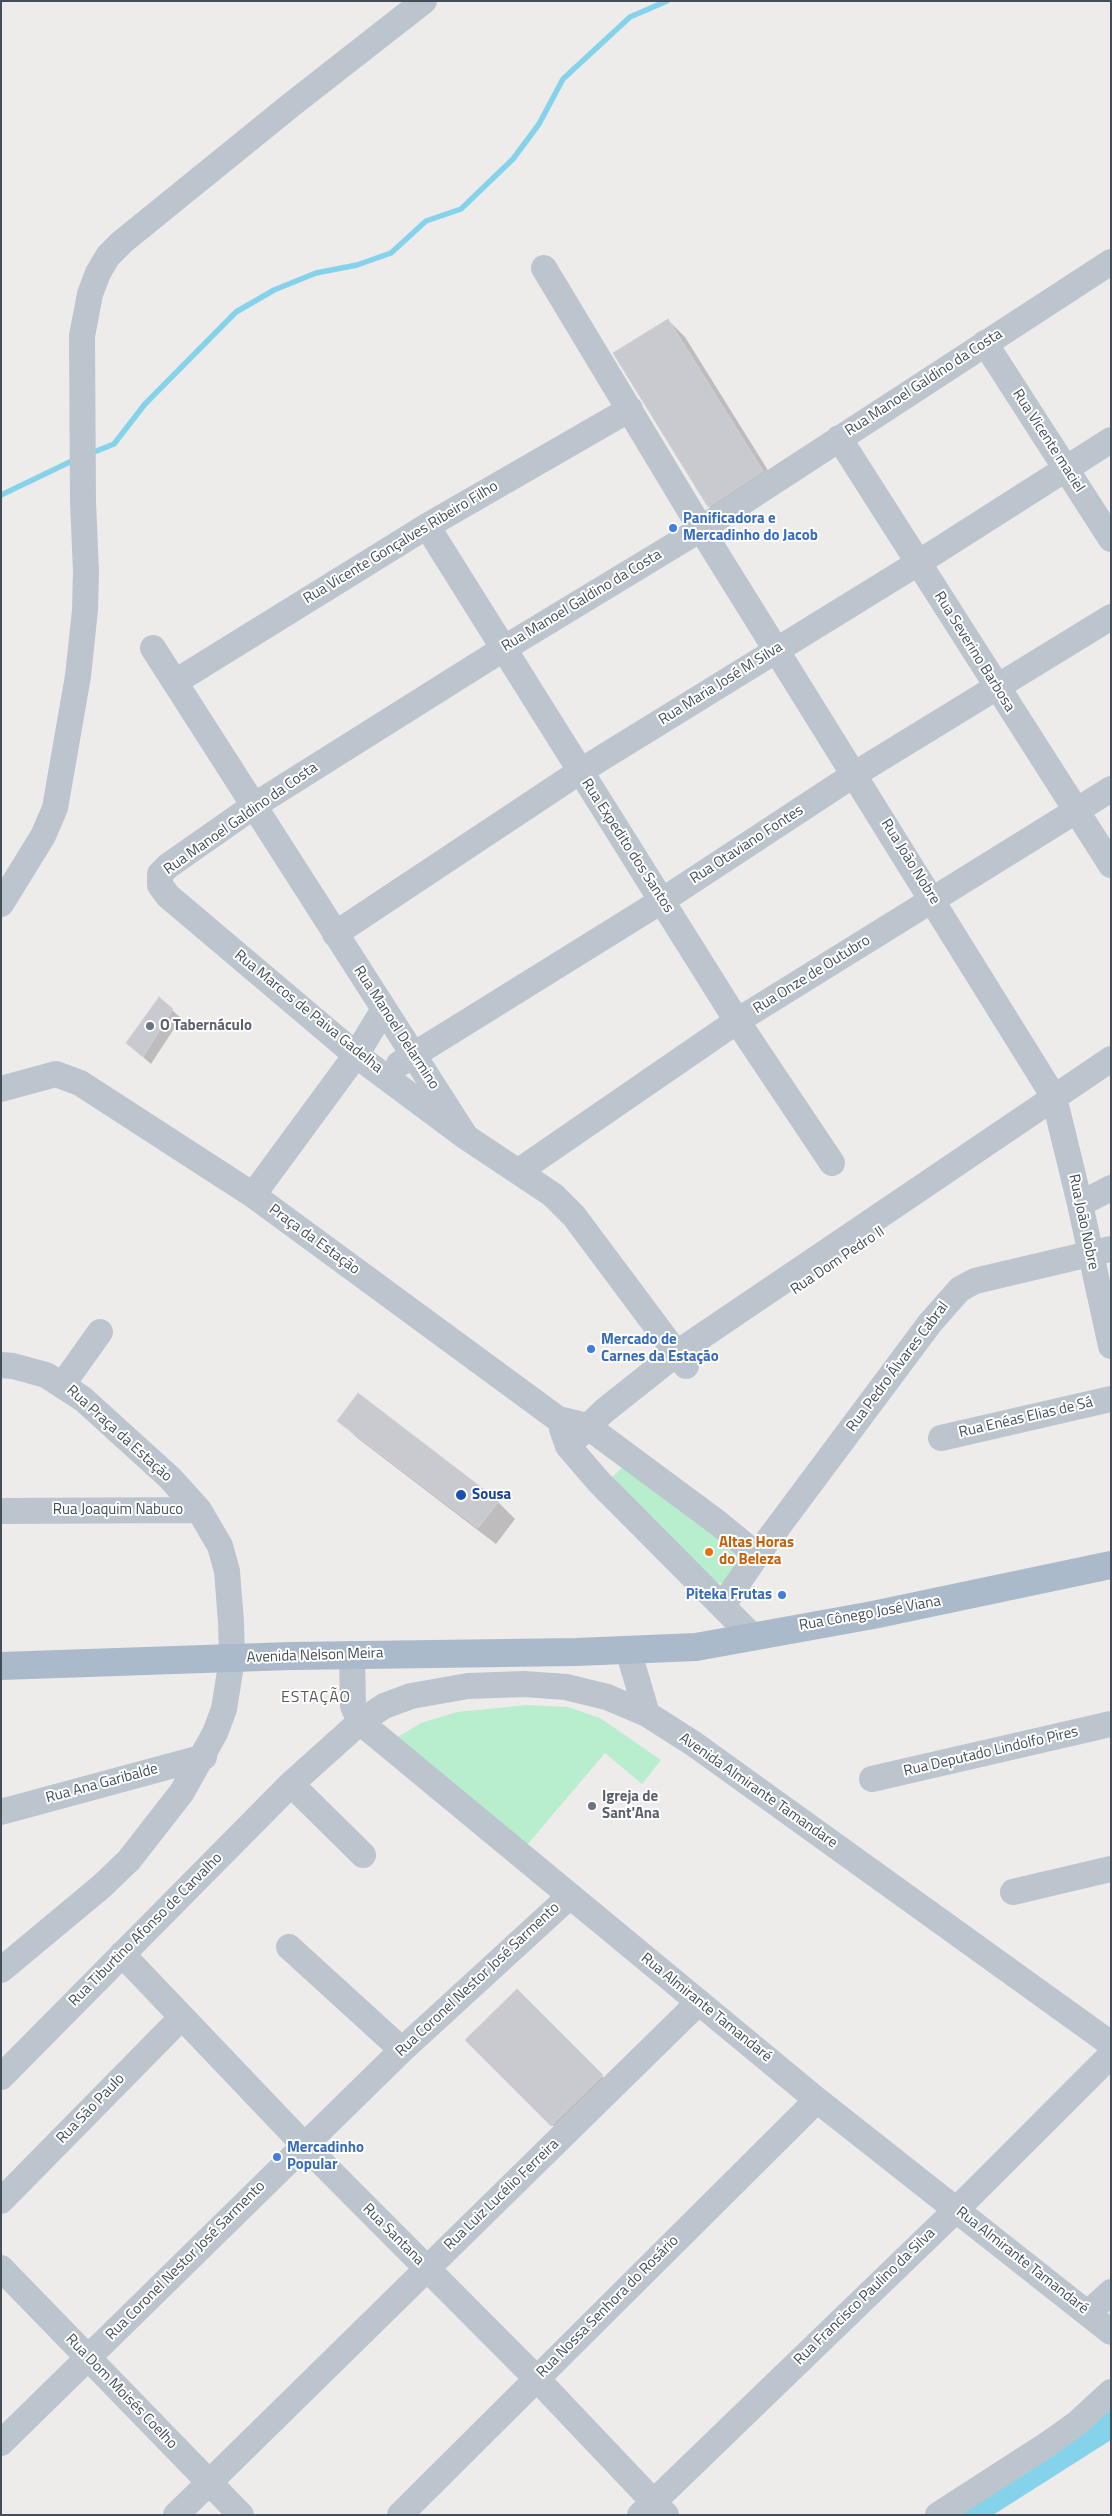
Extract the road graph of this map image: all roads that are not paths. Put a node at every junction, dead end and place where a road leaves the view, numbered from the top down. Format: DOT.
graph roads {
  1 [pos="424,1"];
  2 [pos="1111,262"];
  3 [pos="544,268"];
  4 [pos="986,343"];
  5 [pos="630,410"];
  6 [pos="838,438"];
  7 [pos="1111,440"];
  8 [pos="1065,469"];
  9 [pos="427,526"];
  10 [pos="701,529"];
  11 [pos="1111,539"];
  12 [pos="918,563"];
  13 [pos="1111,617"];
  14 [pos="153,648"];
  15 [pos="503,649"];
  16 [pos="777,650"];
  17 [pos="175,682"];
  18 [pos="996,687"];
  19 [pos="579,772"];
  20 [pos="855,774"];
  21 [pos="1111,790"];
  22 [pos="256,805"];
  23 [pos="1076,812"];
  24 [pos="1111,865"];
  25 [pos="159,879"];
  26 [pos="664,900"];
  27 [pos="934,900"];
  28 [pos="1,904"];
  29 [pos="335,934"];
  30 [pos="384,1009"];
  31 [pos="737,1021"];
  32 [pos="356,1055"];
  33 [pos="413,1055"];
  34 [pos="1111,1059"];
  35 [pos="384,1074"];
  36 [pos="1111,1081"];
  37 [pos="1,1089"];
  38 [pos="1057,1106"];
  39 [pos="466,1137"];
  40 [pos="832,1163"];
  41 [pos="519,1171"];
  42 [pos="1111,1188"];
  43 [pos="253,1195"];
  44 [pos="1080,1204"];
  45 [pos="1100,1252"];
  46 [pos="100,1332"];
  47 [pos="1111,1346"];
  48 [pos="681,1359"];
  49 [pos="1,1365"];
  50 [pos="63,1384"];
  51 [pos="1111,1399"];
  52 [pos="558,1419"];
  53 [pos="593,1431"];
  54 [pos="941,1438"];
  55 [pos="573,1452"];
  56 [pos="200,1510"];
  57 [pos="1,1511"];
  58 [pos="757,1555"];
  59 [pos="1111,1565"];
  60 [pos="723,1605"];
  61 [pos="752,1636"];
  62 [pos="628,1650"];
  63 [pos="352,1654"];
  64 [pos="232,1659"];
  65 [pos="1,1666"];
  66 [pos="648,1714"];
  67 [pos="360,1722"];
  68 [pos="1111,1724"];
  69 [pos="204,1757"];
  70 [pos="872,1779"];
  71 [pos="291,1784"];
  72 [pos="1,1812"];
  73 [pos="363,1854"];
  74 [pos="1111,1868"];
  75 [pos="1013,1892"];
  76 [pos="570,1896"];
  77 [pos="289,1947"];
  78 [pos="122,1954"];
  79 [pos="1,1970"];
  80 [pos="699,2002"];
  81 [pos="181,2018"];
  82 [pos="1111,2044"];
  83 [pos="402,2050"];
  84 [pos="1111,2055"];
  85 [pos="1,2077"];
  86 [pos="817,2100"];
  87 [pos="304,2145"];
  88 [pos="1,2201"];
  89 [pos="956,2210"];
  90 [pos="1,2268"];
  91 [pos="426,2269"];
  92 [pos="1111,2292"];
  93 [pos="1088,2312"];
  94 [pos="1111,2332"];
  95 [pos="88,2358"];
  96 [pos="537,2379"];
  97 [pos="1111,2392"];
  98 [pos="1,2442"];
  99 [pos="209,2482"];
  100 [pos="653,2510"];
  101 [pos="176,2515"];
  102 [pos="241,2515"];
  103 [pos="400,2515"];
  104 [pos="938,2515"];
  1 -- 28 [label="street"];
  2 -- 4 [label="street, Rua Manoel Galdino da Costa"];
  3 -- 5 [label="street, Rua João Nobre"];
  4 -- 6 [label="street, Rua Manoel Galdino da Costa"];
  4 -- 8 [label="street, Rua Vicente maciel"];
  5 -- 9 [label="street, Rua Vicente Gonçalves Ribeiro Filho"];
  5 -- 10 [label="street, Rua João Nobre"];
  6 -- 10 [label="street, Rua Manoel Galdino da Costa"];
  6 -- 12 [label="street, Rua Severino Barbosa"];
  7 -- 8 [label="street, Rua Maria José M Silva"];
  8 -- 11 [label="street, Rua Vicente maciel"];
  8 -- 12 [label="street, Rua Maria José M Silva"];
  9 -- 15 [label="street, Rua Expedito dos Santos"];
  9 -- 17 [label="street, Rua Vicente Gonçalves Ribeiro Filho"];
  10 -- 15 [label="street, Rua Manoel Galdino da Costa"];
  10 -- 16 [label="street, Rua João Nobre"];
  12 -- 16 [label="street, Rua Maria José M Silva"];
  12 -- 18 [label="street, Rua Severino Barbosa"];
  13 -- 18 [label="street, Rua Otaviano Fontes"];
  14 -- 17 [label="street, Rua Manoel Delarmino"];
  15 -- 19 [label="street, Rua Expedito dos Santos"];
  15 -- 22 [label="street, Rua Manoel Galdino da Costa"];
  16 -- 19 [label="street, Rua Maria José M Silva"];
  16 -- 20 [label="street, Rua João Nobre"];
  17 -- 22 [label="street, Rua Manoel Delarmino"];
  18 -- 20 [label="street, Rua Otaviano Fontes"];
  18 -- 23 [label="street, Rua Severino Barbosa"];
  19 -- 26 [label="street, Rua Expedito dos Santos"];
  19 -- 29 [label="street, Rua Maria José M Silva"];
  20 -- 26 [label="street, Rua Otaviano Fontes"];
  20 -- 27 [label="street, Rua João Nobre"];
  21 -- 23 [label="street, Rua Onze de Outubro"];
  22 -- 25 [label="street, Rua Manoel Galdino da Costa"];
  22 -- 29 [label="street, Rua Manoel Delarmino"];
  23 -- 24 [label="street, Rua Severino Barbosa"];
  23 -- 27 [label="street, Rua Onze de Outubro"];
  25 -- 32 [label="street, Rua Marcos de Paiva Gadelha"];
  26 -- 31 [label="street, Rua Expedito dos Santos"];
  26 -- 33 [label="street, Rua Otaviano Fontes"];
  27 -- 31 [label="street, Rua Onze de Outubro"];
  27 -- 38 [label="street, Rua João Nobre"];
  29 -- 30 [label="street, Rua Manoel Delarmino"];
  30 -- 32 [label="street"];
  30 -- 33 [label="street, Rua Manoel Delarmino"];
  31 -- 40 [label="street, Rua Expedito dos Santos"];
  31 -- 41 [label="street, Rua Onze de Outubro"];
  32 -- 35 [label="street, Rua Marcos de Paiva Gadelha"];
  32 -- 43 [label="street"];
  33 -- 35 [label="street, Rua Otaviano Fontes"];
  33 -- 39 [label="street, Rua Manoel Delarmino"];
  34 -- 38 [label="street, Rua Dom Pedro II"];
  35 -- 39 [label="street, Rua Marcos de Paiva Gadelha"];
  36 -- 38 [label="street, Rua Dom Pedro II"];
  37 -- 43 [label="street, Praça da Estação"];
  38 -- 44 [label="street, Rua João Nobre"];
  38 -- 48 [label="street, Rua Dom Pedro II"];
  39 -- 41 [label="street, Rua Manoel Delarmino"];
  41 -- 48 [label="street, Rua Manoel Delarmino"];
  42 -- 44 [label="street"];
  43 -- 52 [label="street, Praça da Estação"];
  44 -- 45 [label="street, Rua João Nobre"];
  45 -- 47 [label="street, Rua João Nobre"];
  45 -- 58 [label="street, Rua Pedro Álvares Cabral"];
  46 -- 50 [label="street"];
  48 -- 53 [label="street, Rua Dom Pedro II"];
  49 -- 50 [label="street, Rua Praça da Estação"];
  50 -- 56 [label="street, Rua Praça da Estação"];
  51 -- 54 [label="street, Rua Enéas Elias de Sá"];
  52 -- 53 [label="street, Praça da Estação"];
  52 -- 55 [label="street"];
  53 -- 55 [label="street, Rua Dom Pedro II"];
  53 -- 58 [label="street"];
  55 -- 60 [label="street"];
  56 -- 57 [label="street, Rua Joaquim Nabuco"];
  56 -- 64 [label="street, Rua Joaquim Nabuco"];
  58 -- 60 [label="street, Rua Pedro Álvares Cabral"];
  59 -- 61 [label="main road, Rua Cônego José Viana"];
  60 -- 61 [label="street"];
  61 -- 62 [label="main road, Rua Cônego José Viana"];
  62 -- 63 [label="main road, Avenida Nelson Meira"];
  62 -- 66 [label="street"];
  63 -- 64 [label="main road, Avenida Nelson Meira"];
  63 -- 67 [label="street"];
  64 -- 65 [label="main road, Avenida Nelson Meira"];
  64 -- 69 [label="street, Rua Joaquim Nabuco"];
  66 -- 67 [label="street, Avenida Almirante Tamandare"];
  66 -- 82 [label="street, Avenida Almirante Tamandare"];
  67 -- 71 [label="street, Rua Tiburtino Afonso de Carvalho"];
  67 -- 76 [label="street, Rua Almirante Tamandaré"];
  68 -- 70 [label="street, Rua Deputado Lindolfo Pires"];
  69 -- 72 [label="street, Rua Ana Garibalde"];
  69 -- 79 [label="street, Rua Joaquim Nabuco"];
  71 -- 73 [label="street"];
  71 -- 78 [label="street, Rua Tiburtino Afonso de Carvalho"];
  74 -- 75 [label="street"];
  76 -- 80 [label="street, Rua Almirante Tamandaré"];
  76 -- 83 [label="street, Rua Coronel Nestor José Sarmento"];
  77 -- 83 [label="street"];
  78 -- 81 [label="street, Rua Santana"];
  78 -- 85 [label="street, Rua Tiburtino Afonso de Carvalho"];
  80 -- 86 [label="street, Rua Almirante Tamandaré"];
  80 -- 91 [label="street, Rua Luiz Lucélio Ferreira"];
  81 -- 87 [label="street, Rua Santana"];
  81 -- 88 [label="street, Rua São Paulo"];
  83 -- 87 [label="street, Rua Coronel Nestor José Sarmento"];
  84 -- 89 [label="street, Rua Francisco Paulino da Silva"];
  86 -- 89 [label="street, Rua Almirante Tamandaré"];
  86 -- 96 [label="street, Rua Nossa Senhora do Rosário"];
  87 -- 91 [label="street, Rua Santana"];
  87 -- 95 [label="street, Rua Coronel Nestor José Sarmento"];
  89 -- 93 [label="street, Rua Almirante Tamandaré"];
  89 -- 100 [label="street, Rua Francisco Paulino da Silva"];
  90 -- 95 [label="street, Rua Dom Moisés Coelho"];
  91 -- 96 [label="street, Rua Santana"];
  91 -- 99 [label="street, Rua Luiz Lucélio Ferreira"];
  92 -- 93 [label="street"];
  93 -- 94 [label="street, Rua Almirante Tamandaré"];
  95 -- 98 [label="street, Rua Coronel Nestor José Sarmento"];
  95 -- 99 [label="street, Rua Dom Moisés Coelho"];
  96 -- 100 [label="street, Rua Santana"];
  96 -- 103 [label="street, Rua Nossa Senhora do Rosário"];
  97 -- 104 [label="street"];
  99 -- 101 [label="street, Rua Luiz Lucélio Ferreira"];
  99 -- 102 [label="street, Rua Dom Moisés Coelho"];
}
